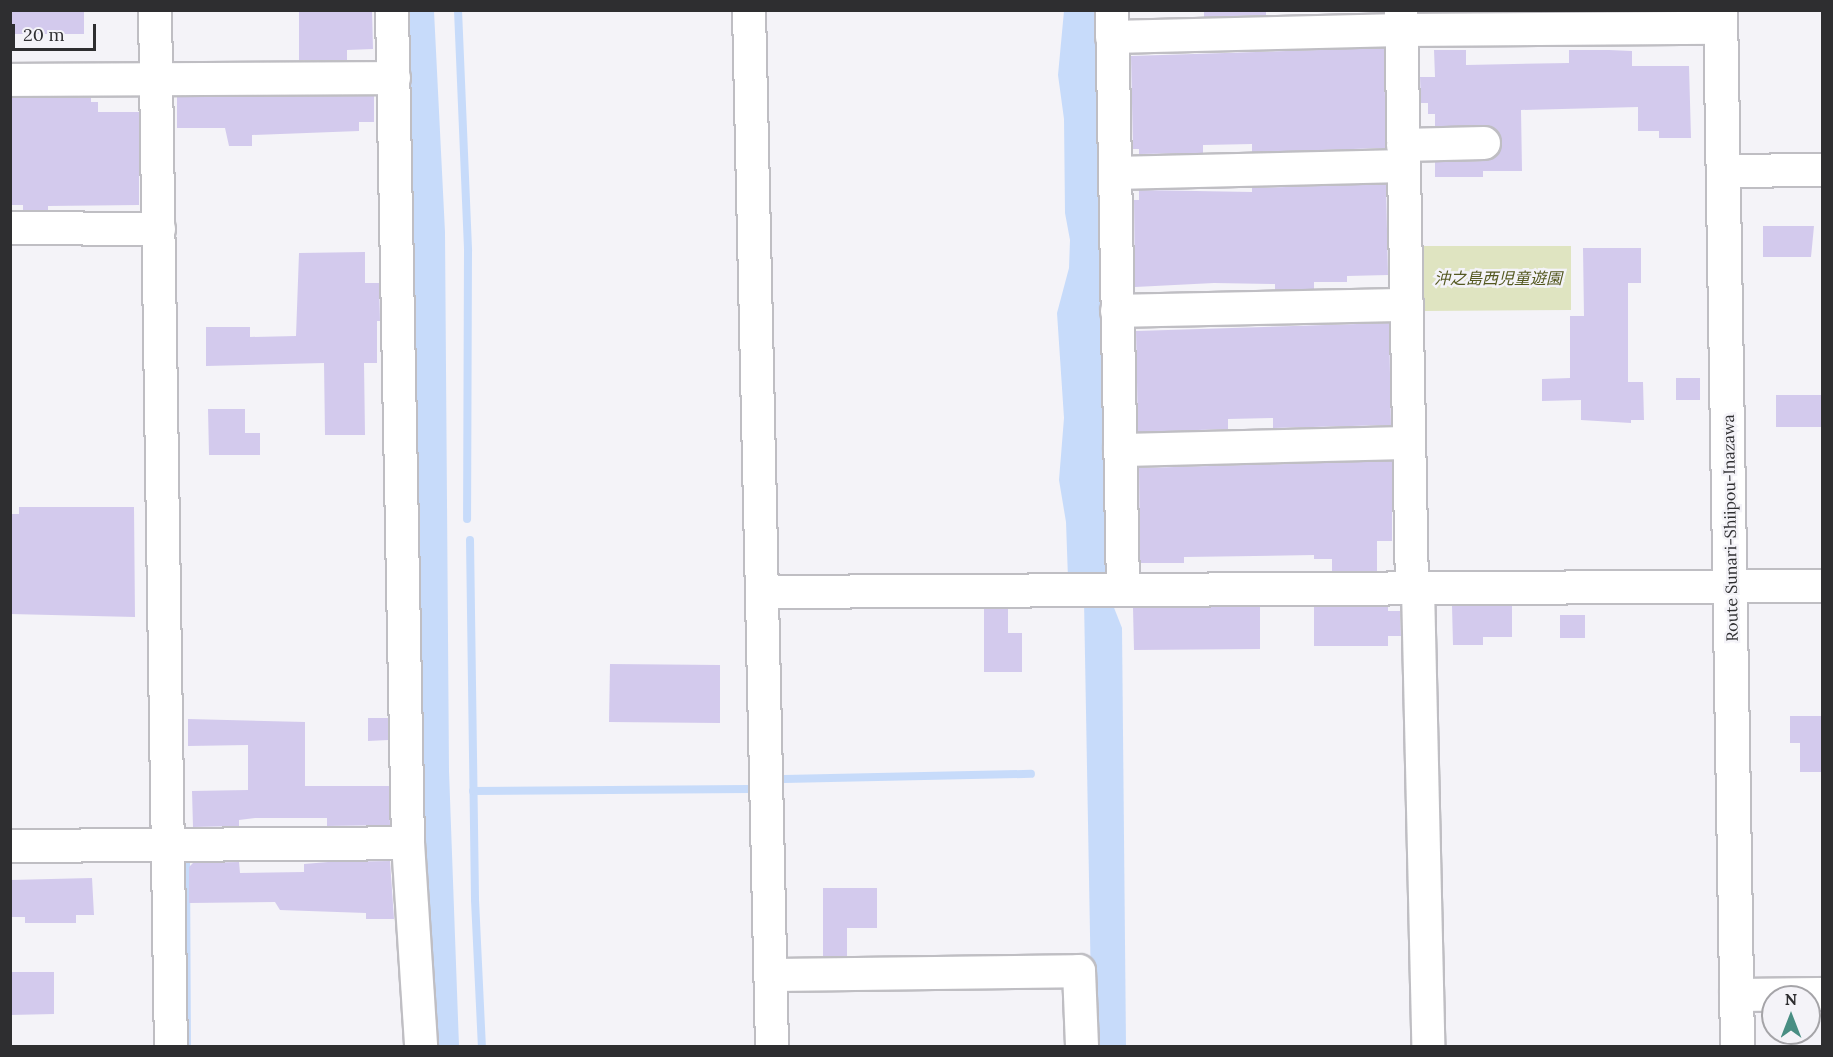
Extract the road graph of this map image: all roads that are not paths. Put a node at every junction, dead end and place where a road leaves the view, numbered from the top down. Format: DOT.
graph roads {
  1 [pos="155,10"];
  2 [pos="392,10"];
  3 [pos="749,10"];
  4 [pos="1720,19"];
  5 [pos="1401,20"];
  6 [pos="1112,24"];
  7 [pos="156,78"];
  8 [pos="394,78"];
  9 [pos="10,80"];
  10 [pos="1484,143"];
  11 [pos="1404,155"];
  12 [pos="1822,170"];
  13 [pos="1725,171"];
  14 [pos="1115,173"];
  15 [pos="10,228"];
  16 [pos="159,229"];
  17 [pos="1407,305"];
  18 [pos="1117,311"];
  19 [pos="1409,443"];
  20 [pos="1120,450"];
  21 [pos="1731,586"];
  22 [pos="1822,586"];
  23 [pos="1415,588"];
  24 [pos="1122,590"];
  25 [pos="762,592"];
  26 [pos="408,843"];
  27 [pos="168,844"];
  28 [pos="10,846"];
  29 [pos="771,975"];
  30 [pos="1822,994"];
  31 [pos="1736,995"];
  32 [pos="171,1047"];
  33 [pos="421,1047"];
  34 [pos="772,1047"];
  35 [pos="1082,1047"];
  36 [pos="1428,1047"];
  37 [pos="1737,1047"];
  1 -- 7 [label="street"];
  2 -- 8 [label="street"];
  3 -- 25 [label="street"];
  4 -- 5 [label="street"];
  4 -- 13 [label="main road, Route Sunari-Shiipou-Inazawa"];
  5 -- 6 [label="street"];
  5 -- 11 [label="street"];
  6 -- 14 [label="street"];
  7 -- 8 [label="street"];
  7 -- 9 [label="street"];
  7 -- 16 [label="street"];
  8 -- 26 [label="street"];
  10 -- 11 [label="street"];
  11 -- 14 [label="street"];
  11 -- 17 [label="street"];
  12 -- 13 [label="street"];
  13 -- 21 [label="main road, Route Sunari-Shiipou-Inazawa"];
  14 -- 18 [label="street"];
  15 -- 16 [label="street"];
  16 -- 27 [label="street"];
  17 -- 18 [label="street"];
  17 -- 19 [label="street"];
  18 -- 20 [label="street"];
  19 -- 20 [label="street"];
  19 -- 23 [label="street"];
  20 -- 24 [label="street"];
  21 -- 22 [label="street"];
  21 -- 23 [label="street"];
  21 -- 31 [label="main road, Route Sunari-Shiipou-Inazawa"];
  23 -- 24 [label="street"];
  23 -- 36 [label="street"];
  24 -- 25 [label="street"];
  25 -- 29 [label="street"];
  26 -- 27 [label="street"];
  26 -- 33 [label="street"];
  27 -- 28 [label="street"];
  27 -- 32 [label="street"];
  29 -- 34 [label="street"];
  29 -- 35 [label="street"];
  30 -- 31 [label="street"];
  31 -- 37 [label="main road, Route Sunari-Shiipou-Inazawa"];
}
